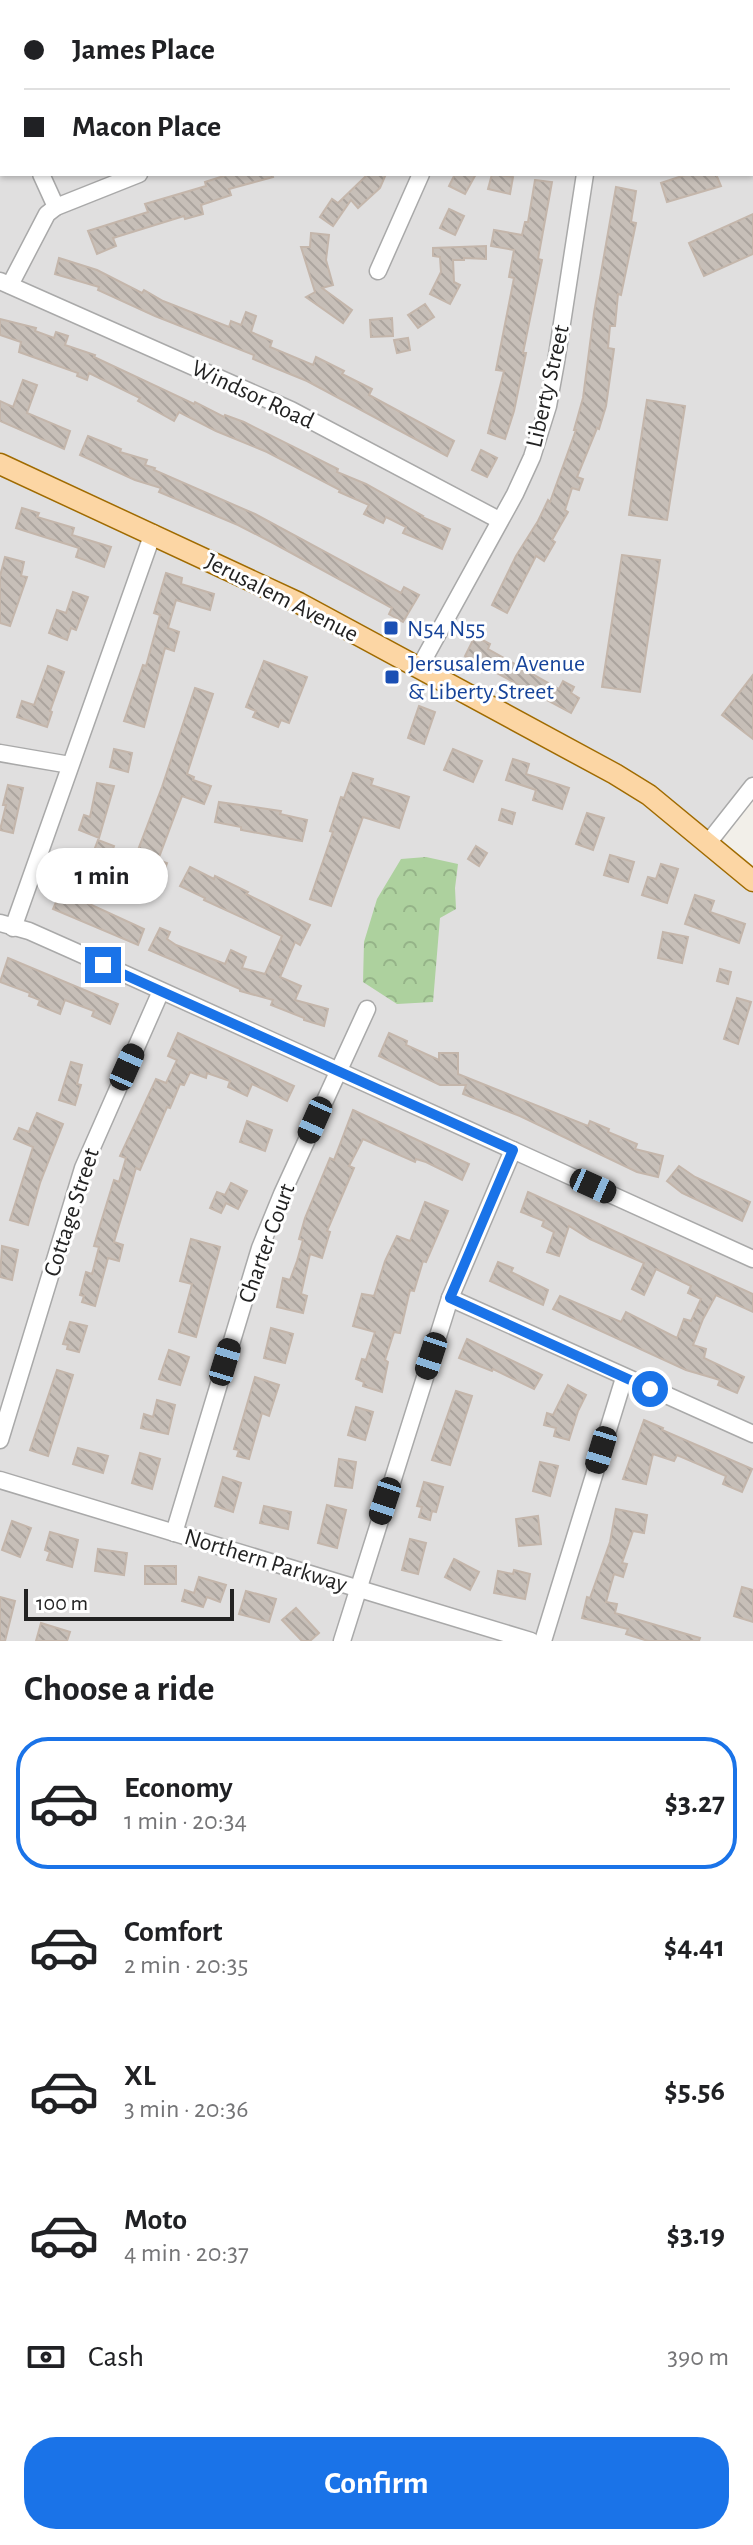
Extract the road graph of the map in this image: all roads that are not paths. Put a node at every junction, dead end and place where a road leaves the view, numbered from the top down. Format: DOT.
graph roads {
  1 [pos="42,176"];
  2 [pos="134,176"];
  3 [pos="420,176"];
  4 [pos="585,176"];
  5 [pos="56,207"];
  6 [pos="378,271"];
  7 [pos="5,283"];
  8 [pos="2,470"];
  9 [pos="499,520"];
  10 [pos="153,533"];
  11 [pos="419,668"];
  12 [pos="0,753"];
  13 [pos="70,765"];
  14 [pos="750,795"];
  15 [pos="708,843"];
  16 [pos="753,881"];
  17 [pos="6,925"];
  18 [pos="161,991"];
  19 [pos="367,1009"];
  20 [pos="338,1070"];
  21 [pos="513,1150"];
  22 [pos="753,1259"];
  23 [pos="450,1298"];
  24 [pos="624,1378"];
  25 [pos="753,1434"];
  26 [pos="0,1440"];
  27 [pos="0,1480"];
  28 [pos="174,1533"];
  29 [pos="358,1588"];
  30 [pos="342,1641"];
  31 [pos="531,1641"];
  32 [pos="543,1641"];
  1 -- 5 [label="street"];
  2 -- 5 [label="street"];
  3 -- 6 [label="street"];
  4 -- 9 [label="street, Liberty Street"];
  5 -- 7 [label="street"];
  7 -- 9 [label="street, Windsor Road"];
  8 -- 10 [label="main road, Jerusalem Avenue"];
  9 -- 11 [label="street, Liberty Street"];
  10 -- 11 [label="main road, Jerusalem Avenue"];
  10 -- 13 [label="street"];
  11 -- 15 [label="main road, Jerusalem Avenue"];
  12 -- 13 [label="street"];
  13 -- 17 [label="street"];
  14 -- 15 [label="street"];
  15 -- 16 [label="main road, Jerusalem Avenue"];
  17 -- 18 [label="street"];
  18 -- 20 [label="street"];
  18 -- 26 [label="street, Cottage Street"];
  19 -- 20 [label="street, Charter Court"];
  20 -- 21 [label="street"];
  20 -- 28 [label="street, Charter Court"];
  21 -- 22 [label="street"];
  21 -- 23 [label="street"];
  23 -- 24 [label="street"];
  23 -- 29 [label="street"];
  24 -- 25 [label="street"];
  24 -- 32 [label="street"];
  27 -- 28 [label="street, Northern Parkway"];
  28 -- 29 [label="street, Northern Parkway"];
  29 -- 30 [label="street"];
  29 -- 31 [label="street, Northern Parkway"];
}
